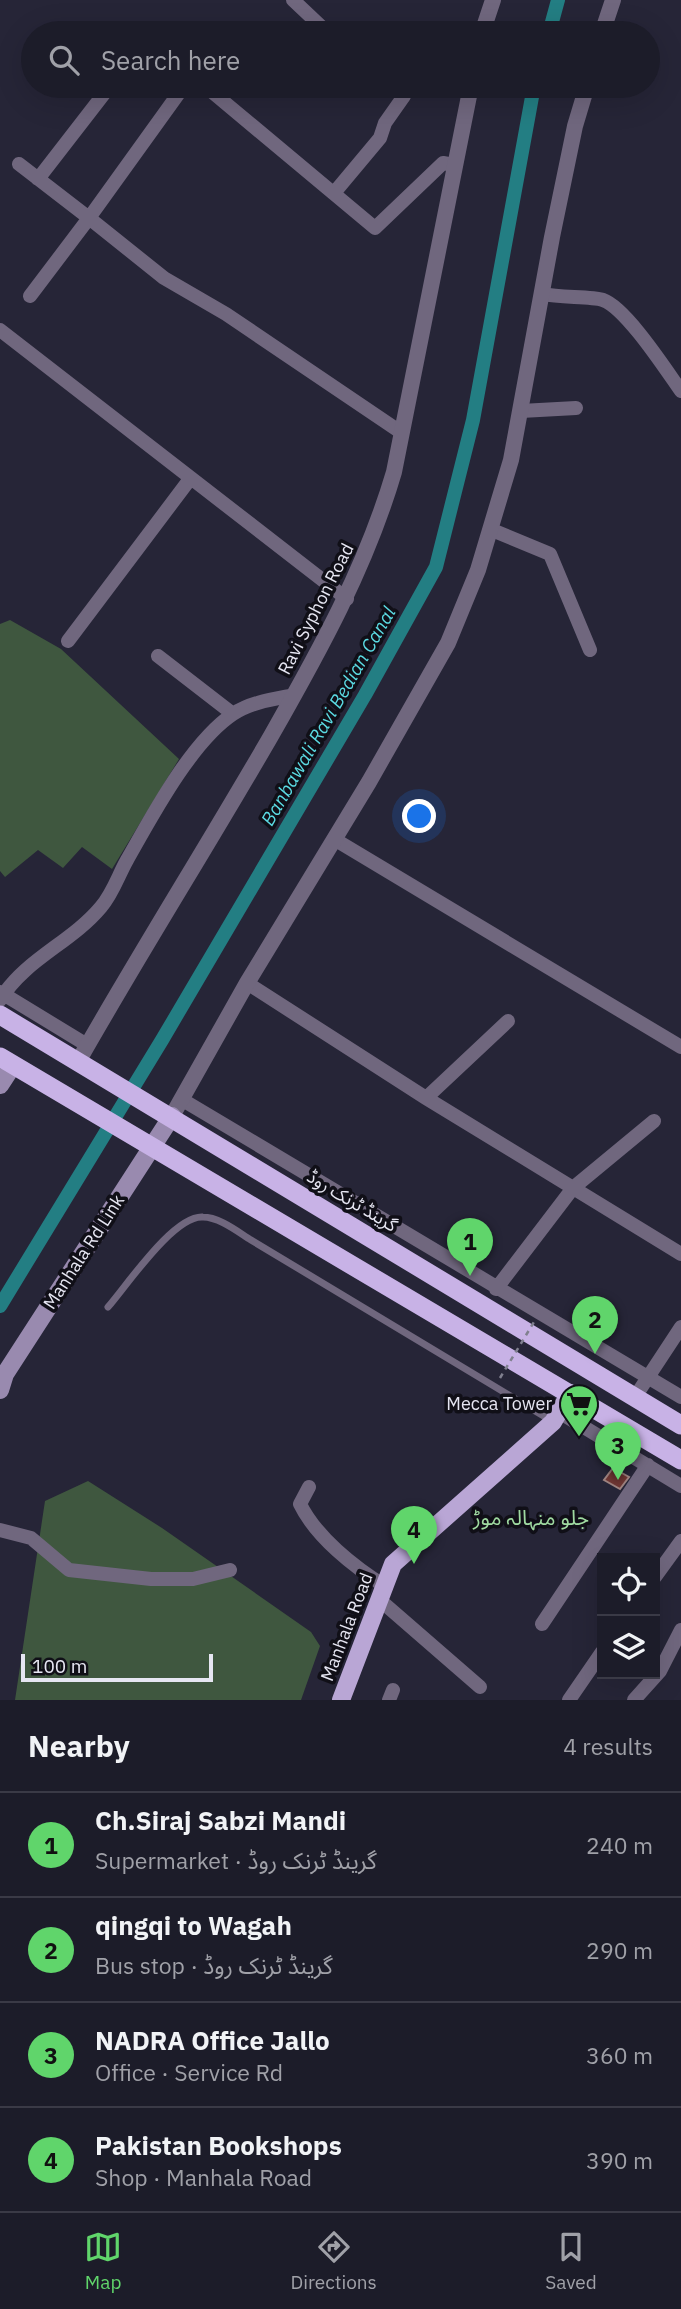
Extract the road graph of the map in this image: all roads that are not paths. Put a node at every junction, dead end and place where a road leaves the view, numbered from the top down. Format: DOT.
graph roads {
  1 [pos="293,0"];
  2 [pos="493,0"];
  3 [pos="613,0"];
  4 [pos="315,21"];
  5 [pos="486,21"];
  6 [pos="606,21"];
  7 [pos="101,98"];
  8 [pos="175,98"];
  9 [pos="219,98"];
  10 [pos="403,98"];
  11 [pos="468,98"];
  12 [pos="584,98"];
  13 [pos="19,164"];
  14 [pos="454,165"];
  15 [pos="37,179"];
  16 [pos="334,193"];
  17 [pos="89,218"];
  18 [pos="543,295"];
  19 [pos="30,296"];
  20 [pos="0,330"];
  21 [pos="681,391"];
  22 [pos="576,408"];
  23 [pos="521,411"];
  24 [pos="402,433"];
  25 [pos="190,479"];
  26 [pos="492,530"];
  27 [pos="347,598"];
  28 [pos="68,640"];
  29 [pos="590,650"];
  30 [pos="158,656"];
  31 [pos="294,695"];
  32 [pos="233,714"];
  33 [pos="334,839"];
  34 [pos="247,983"];
  35 [pos="1,996"];
  36 [pos="0,1014"];
  37 [pos="508,1021"];
  38 [pos="681,1047"];
  39 [pos="84,1057"];
  40 [pos="6,1061"];
  41 [pos="1,1082"];
  42 [pos="426,1098"];
  43 [pos="173,1109"];
  44 [pos="654,1121"];
  45 [pos="147,1144"];
  46 [pos="573,1188"];
  47 [pos="681,1254"];
  48 [pos="496,1289"];
  49 [pos="108,1307"];
  50 [pos="681,1327"];
  51 [pos="648,1377"];
  52 [pos="0,1390"];
  53 [pos="570,1393"];
  54 [pos="635,1396"];
  55 [pos="681,1397"];
  56 [pos="556,1417"];
  57 [pos="681,1425"];
  58 [pos="681,1460"];
  59 [pos="648,1465"];
  60 [pos="681,1486"];
  61 [pos="309,1487"];
  62 [pos="0,1530"];
  63 [pos="681,1541"];
  64 [pos="230,1570"];
  65 [pos="660,1570"];
  66 [pos="383,1594"];
  67 [pos="542,1624"];
  68 [pos="681,1630"];
  69 [pos="597,1659"];
  70 [pos="480,1687"];
  71 [pos="341,1700"];
  72 [pos="569,1700"];
  73 [pos="634,1700"];
  1 -- 4 [label="street"];
  2 -- 5 [label="street"];
  3 -- 6 [label="street"];
  7 -- 15 [label="street"];
  8 -- 17 [label="street"];
  9 -- 16 [label="street"];
  10 -- 16 [label="street"];
  11 -- 14 [label="street, Ravi Syphon Road"];
  12 -- 18 [label="street"];
  13 -- 15 [label="street"];
  14 -- 16 [label="street"];
  14 -- 24 [label="street, Ravi Syphon Road"];
  15 -- 17 [label="street"];
  17 -- 19 [label="street"];
  17 -- 24 [label="street"];
  18 -- 21 [label="street"];
  18 -- 23 [label="street"];
  20 -- 25 [label="street"];
  22 -- 23 [label="street"];
  23 -- 26 [label="street"];
  24 -- 27 [label="street, Ravi Syphon Road"];
  25 -- 27 [label="street"];
  25 -- 28 [label="street"];
  26 -- 29 [label="street"];
  26 -- 33 [label="street"];
  27 -- 31 [label="street, Ravi Syphon Road"];
  30 -- 32 [label="street"];
  31 -- 32 [label="street"];
  31 -- 39 [label="street, Ravi Syphon Road"];
  32 -- 35 [label="street"];
  33 -- 34 [label="street"];
  33 -- 38 [label="street"];
  34 -- 42 [label="street"];
  34 -- 43 [label="street"];
  35 -- 39 [label="street"];
  36 -- 39 [label="highway, گرینڈ ٹرنک روڈ"];
  37 -- 42 [label="street"];
  39 -- 43 [label="highway, گرینڈ ٹرنک روڈ"];
  40 -- 41 [label="main road"];
  40 -- 45 [label="highway"];
  42 -- 46 [label="street"];
  43 -- 45 [label="main road, Manhala Rd Link"];
  43 -- 48 [label="street"];
  43 -- 54 [label="highway, گرینڈ ٹرنک روڈ"];
  44 -- 46 [label="street"];
  45 -- 52 [label="main road, Manhala Rd Link"];
  45 -- 53 [label="highway"];
  46 -- 47 [label="street"];
  46 -- 48 [label="street"];
  48 -- 51 [label="street"];
  49 -- 56 [label="lane"];
  50 -- 51 [label="street"];
  51 -- 54 [label="street"];
  51 -- 55 [label="street"];
  53 -- 56 [label="main road, Manhala Road"];
  53 -- 58 [label="highway"];
  54 -- 57 [label="highway, گرینڈ ٹرنک روڈ"];
  56 -- 59 [label="street"];
  56 -- 66 [label="main road, Manhala Road"];
  59 -- 60 [label="street"];
  59 -- 67 [label="street"];
  61 -- 66 [label="street"];
  62 -- 64 [label="street"];
  63 -- 65 [label="street"];
  66 -- 70 [label="street"];
  66 -- 71 [label="main road, Manhala Road"];
  68 -- 73 [label="street"];
  69 -- 72 [label="street"];
}
